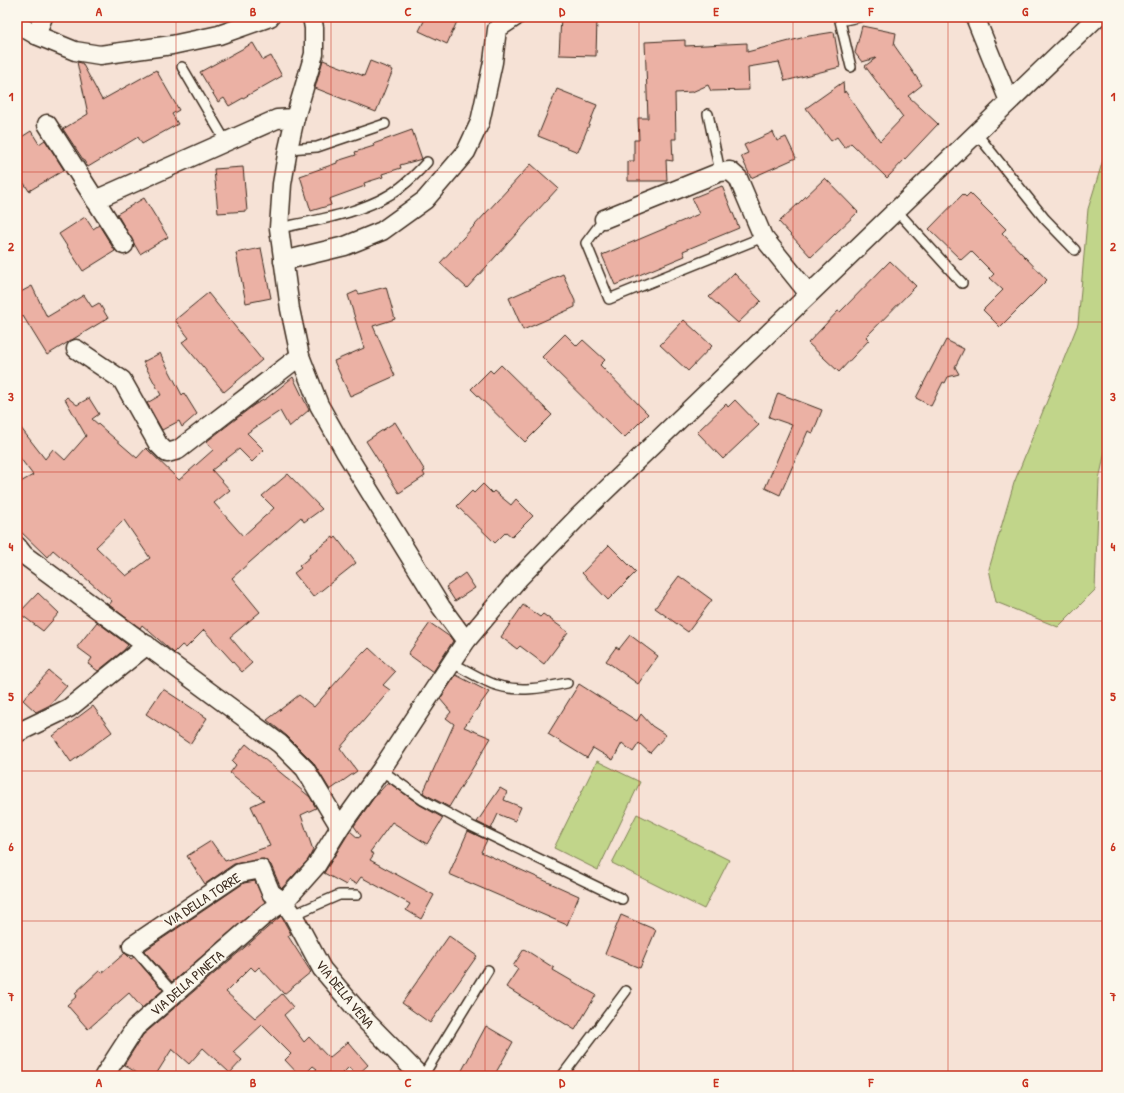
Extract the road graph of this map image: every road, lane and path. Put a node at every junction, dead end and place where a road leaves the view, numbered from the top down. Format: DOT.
graph roads {
  1 [pos="43,17"];
  2 [pos="270,17"];
  3 [pos="312,17"];
  4 [pos="515,17"];
  5 [pos="859,17"];
  6 [pos="975,17"];
  7 [pos="1097,17"];
  8 [pos="17,24"];
  9 [pos="36,35"];
  10 [pos="182,67"];
  11 [pos="850,67"];
  12 [pos="1009,101"];
  13 [pos="708,114"];
  14 [pos="295,118"];
  15 [pos="47,124"];
  16 [pos="385,124"];
  17 [pos="976,133"];
  18 [pos="226,142"];
  19 [pos="288,149"];
  20 [pos="427,162"];
  21 [pos="720,172"];
  22 [pos="95,200"];
  23 [pos="896,210"];
  24 [pos="604,219"];
  25 [pos="280,228"];
  26 [pos="763,237"];
  27 [pos="124,245"];
  28 [pos="1075,250"];
  29 [pos="283,261"];
  30 [pos="962,283"];
  31 [pos="809,294"];
  32 [pos="76,349"];
  33 [pos="300,356"];
  34 [pos="17,546"];
  35 [pos="466,641"];
  36 [pos="146,644"];
  37 [pos="452,663"];
  38 [pos="567,683"];
  39 [pos="17,733"];
  40 [pos="381,770"];
  41 [pos="340,827"];
  42 [pos="357,894"];
  43 [pos="622,899"];
  44 [pos="288,909"];
  45 [pos="132,946"];
  46 [pos="488,970"];
  47 [pos="626,991"];
  48 [pos="174,994"];
  49 [pos="104,1076"];
  50 [pos="420,1076"];
  51 [pos="423,1076"];
  52 [pos="562,1076"];
  1 -- 9 [label="street"];
  2 -- 9 [label="street"];
  3 -- 14 [label="street"];
  4 -- 29 [label="street"];
  5 -- 11 [label="lane"];
  6 -- 12 [label="street"];
  7 -- 12 [label="street, VIA DELLA PINETA"];
  8 -- 9 [label="street"];
  10 -- 18 [label="lane"];
  12 -- 17 [label="street, VIA DELLA PINETA"];
  13 -- 21 [label="lane"];
  14 -- 18 [label="street"];
  14 -- 19 [label="street"];
  15 -- 22 [label="street"];
  16 -- 19 [label="lane"];
  17 -- 23 [label="street, VIA DELLA PINETA"];
  17 -- 28 [label="lane"];
  18 -- 22 [label="street"];
  19 -- 25 [label="street"];
  20 -- 25 [label="lane"];
  21 -- 24 [label="street"];
  21 -- 26 [label="street"];
  22 -- 27 [label="street"];
  23 -- 30 [label="lane"];
  23 -- 31 [label="street, VIA DELLA PINETA"];
  24 -- 26 [label="lane"];
  25 -- 29 [label="street"];
  26 -- 31 [label="street"];
  29 -- 33 [label="street"];
  31 -- 35 [label="street, VIA DELLA PINETA"];
  32 -- 33 [label="street"];
  33 -- 35 [label="street"];
  34 -- 36 [label="street"];
  35 -- 37 [label="street, VIA DELLA PINETA"];
  36 -- 39 [label="street"];
  36 -- 41 [label="street"];
  37 -- 38 [label="lane"];
  37 -- 40 [label="street, VIA DELLA PINETA"];
  40 -- 41 [label="street, VIA DELLA PINETA"];
  40 -- 43 [label="lane"];
  41 -- 44 [label="street, VIA DELLA PINETA"];
  42 -- 44 [label="lane"];
  44 -- 45 [label="street, VIA DELLA TORRE"];
  44 -- 48 [label="street, VIA DELLA PINETA"];
  44 -- 50 [label="street, VIA DELLA VENA"];
  45 -- 48 [label="lane"];
  46 -- 51 [label="lane"];
  47 -- 52 [label="lane"];
  48 -- 49 [label="street, VIA DELLA PINETA"];
}
